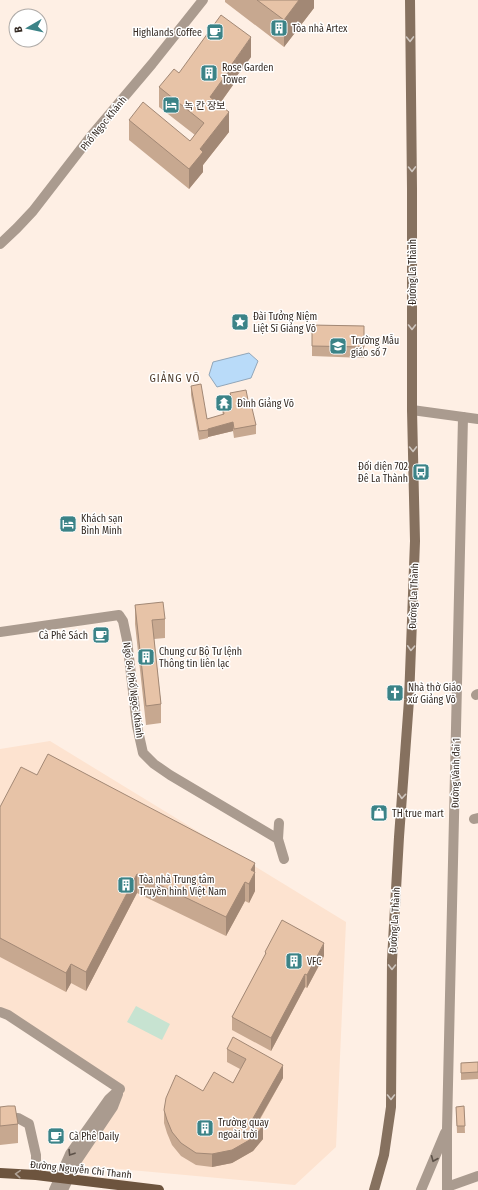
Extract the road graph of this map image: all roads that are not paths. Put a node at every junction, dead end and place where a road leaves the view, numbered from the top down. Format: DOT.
graph roads {
  1 [pos="203,0"];
  2 [pos="410,0"];
  3 [pos="0,244"];
  4 [pos="412,410"];
  5 [pos="463,417"];
  6 [pos="478,419"];
  7 [pos="0,632"];
  8 [pos="279,823"];
  9 [pos="278,839"];
  10 [pos="284,859"];
  11 [pos="0,1012"];
  12 [pos="0,1118"];
  13 [pos="447,1129"];
  14 [pos="0,1173"];
  15 [pos="36,1175"];
  16 [pos="478,1176"];
  17 [pos="64,1179"];
  18 [pos="447,1188"];
  19 [pos="54,1190"];
  20 [pos="63,1190"];
  21 [pos="159,1190"];
  22 [pos="374,1190"];
  23 [pos="421,1190"];
  1 -- 3 [label="street, Phố Ngọc Khánh"];
  2 -- 4 [label="main road, Đường La Thành, one-way"];
  4 -- 5 [label="street"];
  4 -- 22 [label="main road, Đường La Thành, one-way"];
  5 -- 6 [label="street"];
  5 -- 13 [label="street, Đường Vành đai 1"];
  7 -- 9 [label="street, Ngõ 84 Phố Ngọc Khánh"];
  8 -- 9 [label="street"];
  9 -- 10 [label="street"];
  11 -- 17 [label="street"];
  12 -- 15 [label="street"];
  13 -- 18 [label="street, Đường Vành đai 1"];
  13 -- 23 [label="street, one-way"];
  15 -- 14 [label="main road, Đường Nguyễn Chí Thanh, one-way"];
  15 -- 17 [label="main road, Đường Nguyễn Chí Thanh"];
  16 -- 18 [label="street"];
  17 -- 19 [label="street"];
  17 -- 20 [label="street"];
  17 -- 21 [label="main road, Đường Nguyễn Chí Thanh"];
}
